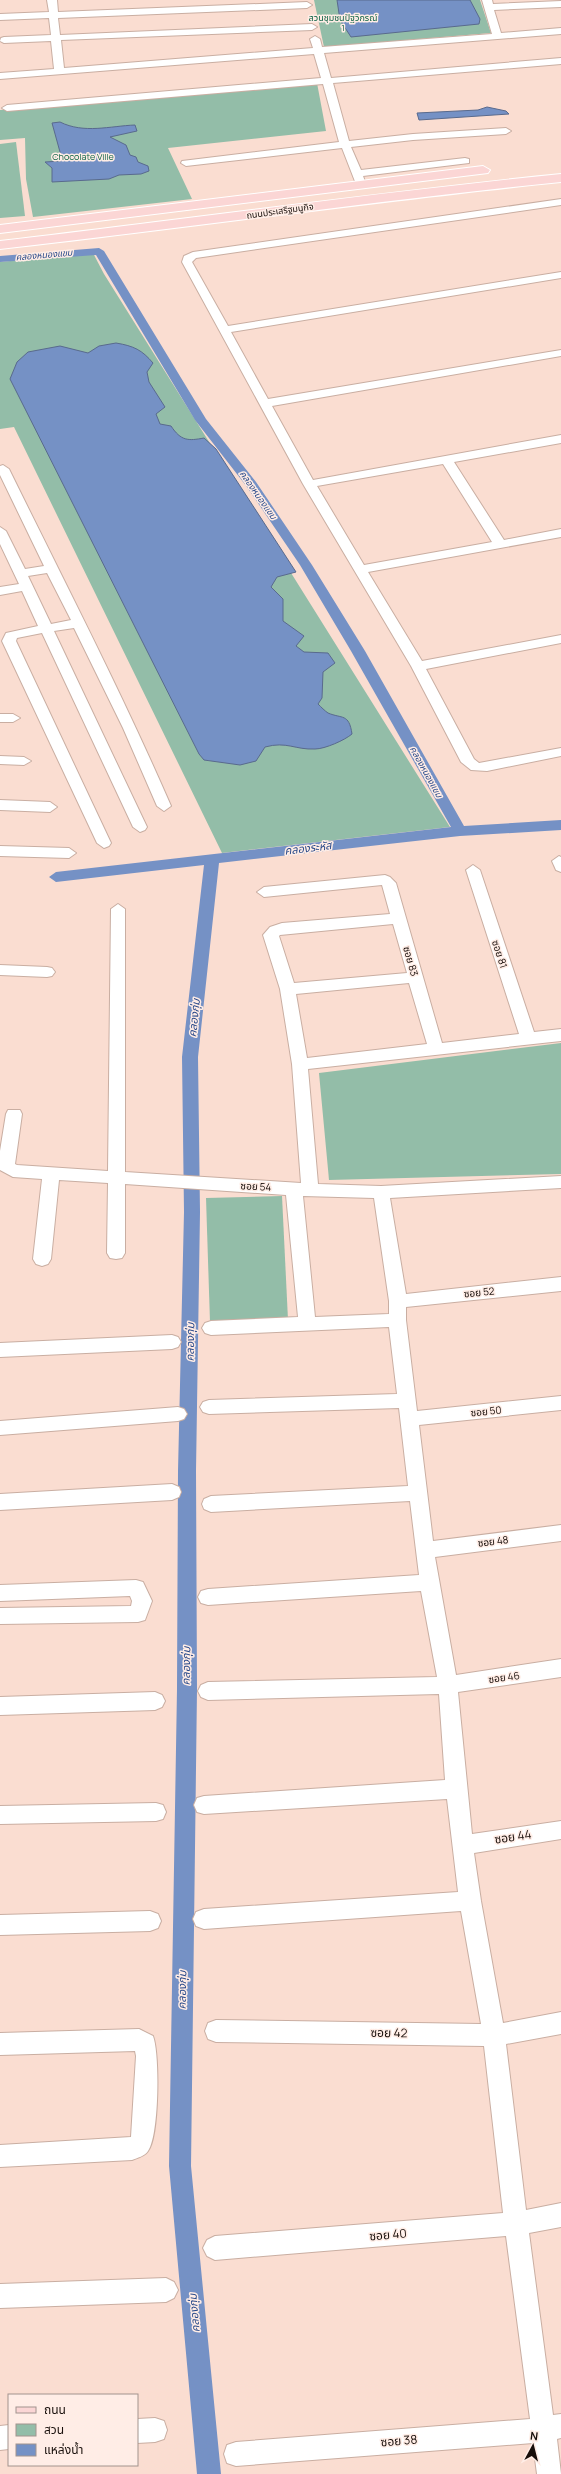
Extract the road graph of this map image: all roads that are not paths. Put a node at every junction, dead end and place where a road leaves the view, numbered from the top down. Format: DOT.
graph roads {
  1 [pos="52,0"];
  2 [pos="488,3"];
  3 [pos="561,4"];
  4 [pos="309,13"];
  5 [pos="55,15"];
  6 [pos="0,17"];
  7 [pos="561,31"];
  8 [pos="497,36"];
  9 [pos="56,38"];
  10 [pos="4,40"];
  11 [pos="318,50"];
  12 [pos="561,61"];
  13 [pos="59,71"];
  14 [pos="0,76"];
  15 [pos="327,81"];
  16 [pos="111,87"];
  17 [pos="115,99"];
  18 [pos="7,108"];
  19 [pos="506,131"];
  20 [pos="345,144"];
  21 [pos="465,161"];
  22 [pos="186,163"];
  23 [pos="499,168"];
  24 [pos="561,178"];
  25 [pos="359,179"];
  26 [pos="561,202"];
  27 [pos="164,210"];
  28 [pos="175,225"];
  29 [pos="0,229"];
  30 [pos="0,245"];
  31 [pos="561,276"];
  32 [pos="224,330"];
  33 [pos="561,353"];
  34 [pos="266,403"];
  35 [pos="561,439"];
  36 [pos="446,458"];
  37 [pos="3,469"];
  38 [pos="309,484"];
  39 [pos="5,487"];
  40 [pos="0,531"];
  41 [pos="561,533"];
  42 [pos="500,544"];
  43 [pos="52,568"];
  44 [pos="359,570"];
  45 [pos="20,574"];
  46 [pos="26,587"];
  47 [pos="0,591"];
  48 [pos="78,623"];
  49 [pos="44,629"];
  50 [pos="561,639"];
  51 [pos="418,666"];
  52 [pos="561,752"];
  53 [pos="0,760"];
  54 [pos="24,761"];
  55 [pos="0,805"];
  56 [pos="164,806"];
  57 [pos="50,807"];
  58 [pos="140,827"];
  59 [pos="104,843"];
  60 [pos="0,851"];
  61 [pos="69,853"];
  62 [pos="473,870"];
  63 [pos="264,892"];
  64 [pos="118,909"];
  65 [pos="399,918"];
  66 [pos="0,970"];
  67 [pos="47,972"];
  68 [pos="416,977"];
  69 [pos="288,989"];
  70 [pos="561,1035"];
  71 [pos="528,1038"];
  72 [pos="436,1050"];
  73 [pos="300,1064"];
  74 [pos="14,1114"];
  75 [pos="51,1174"];
  76 [pos="117,1178"];
  77 [pos="561,1182"];
  78 [pos="302,1190"];
  79 [pos="381,1192"];
  80 [pos="116,1253"];
  81 [pos="42,1259"];
  82 [pos="561,1284"];
  83 [pos="398,1310"];
  84 [pos="307,1324"];
  85 [pos="211,1328"];
  86 [pos="172,1342"];
  87 [pos="0,1350"];
  88 [pos="561,1403"];
  89 [pos="208,1407"];
  90 [pos="408,1410"];
  91 [pos="178,1414"];
  92 [pos="0,1428"];
  93 [pos="172,1492"];
  94 [pos="419,1493"];
  95 [pos="0,1502"];
  96 [pos="211,1504"];
  97 [pos="561,1533"];
  98 [pos="424,1550"];
  99 [pos="429,1582"];
  100 [pos="0,1593"];
  101 [pos="208,1597"];
  102 [pos="0,1616"];
  103 [pos="561,1668"];
  104 [pos="448,1685"];
  105 [pos="208,1691"];
  106 [pos="155,1701"];
  107 [pos="0,1706"];
  108 [pos="456,1789"];
  109 [pos="204,1805"];
  110 [pos="156,1812"];
  111 [pos="0,1815"];
  112 [pos="561,1830"];
  113 [pos="464,1845"];
  114 [pos="470,1901"];
  115 [pos="204,1919"];
  116 [pos="150,1921"];
  117 [pos="0,1925"];
  118 [pos="561,2023"];
  119 [pos="216,2030"];
  120 [pos="494,2035"];
  121 [pos="0,2044"];
  122 [pos="0,2156"];
  123 [pos="561,2216"];
  124 [pos="516,2224"];
  125 [pos="215,2248"];
  126 [pos="166,2290"];
  127 [pos="0,2296"];
  128 [pos="552,2428"];
  129 [pos="236,2454"];
  130 [pos="549,2474"];
  1 -- 5 [label="street"];
  2 -- 3 [label="street"];
  2 -- 8 [label="street"];
  4 -- 5 [label="street"];
  4 -- 9 [label="street"];
  4 -- 11 [label="street"];
  5 -- 6 [label="street"];
  5 -- 9 [label="street"];
  7 -- 8 [label="street"];
  8 -- 11 [label="street"];
  9 -- 10 [label="street"];
  9 -- 13 [label="street"];
  11 -- 13 [label="street"];
  11 -- 15 [label="street"];
  12 -- 15 [label="street"];
  13 -- 14 [label="street"];
  15 -- 17 [label="street"];
  15 -- 20 [label="street"];
  16 -- 17 [label="street"];
  17 -- 18 [label="street"];
  19 -- 20 [label="street"];
  20 -- 22 [label="street"];
  20 -- 25 [label="street"];
  21 -- 25 [label="street"];
  23 -- 25 [label="main road, ถนนประเสริฐมนูกิจ"];
  24 -- 28 [label="main road, ถนนประเสริฐมนูกิจ"];
  25 -- 27 [label="main road, ถนนประเสริฐมนูกิจ"];
  26 -- 32 [label="street"];
  27 -- 28 [label="main road"];
  27 -- 29 [label="main road, ถนนประเสริฐมนูกิจ"];
  28 -- 30 [label="main road, ถนนประเสริฐมนูกิจ"];
  31 -- 32 [label="street"];
  32 -- 34 [label="street"];
  33 -- 34 [label="street"];
  34 -- 38 [label="street"];
  35 -- 36 [label="street"];
  36 -- 38 [label="street"];
  36 -- 42 [label="street"];
  37 -- 39 [label="street"];
  38 -- 44 [label="street"];
  39 -- 43 [label="street"];
  40 -- 45 [label="street"];
  41 -- 42 [label="street"];
  42 -- 44 [label="street"];
  43 -- 45 [label="street"];
  43 -- 48 [label="street"];
  44 -- 51 [label="street"];
  45 -- 46 [label="street"];
  46 -- 47 [label="street"];
  46 -- 49 [label="street"];
  48 -- 49 [label="street"];
  48 -- 56 [label="street"];
  49 -- 58 [label="street"];
  49 -- 59 [label="street"];
  50 -- 51 [label="street"];
  51 -- 52 [label="street"];
  53 -- 54 [label="street"];
  55 -- 57 [label="street"];
  60 -- 61 [label="street"];
  62 -- 71 [label="street, ซอย 81"];
  63 -- 65 [label="street, ซอย 83"];
  64 -- 76 [label="street"];
  65 -- 68 [label="street, ซอย 83"];
  65 -- 69 [label="street"];
  66 -- 67 [label="street"];
  68 -- 69 [label="street"];
  68 -- 72 [label="street, ซอย 83"];
  69 -- 73 [label="street"];
  70 -- 71 [label="street"];
  71 -- 72 [label="street"];
  72 -- 73 [label="street"];
  73 -- 78 [label="street"];
  74 -- 75 [label="street, ซอย 54"];
  75 -- 76 [label="street, ซอย 54"];
  75 -- 81 [label="street"];
  76 -- 78 [label="street, ซอย 54"];
  76 -- 80 [label="street"];
  77 -- 79 [label="street, ซอย 54"];
  78 -- 79 [label="street, ซอย 54"];
  78 -- 84 [label="street"];
  79 -- 83 [label="street"];
  82 -- 83 [label="street, ซอย 52"];
  83 -- 84 [label="street, ซอย 52"];
  83 -- 90 [label="street"];
  84 -- 85 [label="street, ซอย 52"];
  86 -- 87 [label="street"];
  88 -- 90 [label="street, ซอย 50"];
  89 -- 90 [label="street, ซอย 50"];
  90 -- 94 [label="street"];
  91 -- 92 [label="street"];
  93 -- 95 [label="street"];
  94 -- 96 [label="street"];
  94 -- 98 [label="street"];
  97 -- 98 [label="street, ซอย 48"];
  98 -- 99 [label="street"];
  99 -- 101 [label="street"];
  99 -- 104 [label="street"];
  100 -- 102 [label="street"];
  103 -- 104 [label="street, ซอย 46"];
  104 -- 105 [label="street, ซอย 46"];
  104 -- 108 [label="street"];
  106 -- 107 [label="street"];
  108 -- 109 [label="street"];
  108 -- 113 [label="street"];
  110 -- 111 [label="street"];
  112 -- 113 [label="street, ซอย 44"];
  113 -- 114 [label="street"];
  114 -- 115 [label="street"];
  114 -- 120 [label="street"];
  116 -- 117 [label="street"];
  118 -- 120 [label="street, ซอย 42"];
  119 -- 120 [label="street, ซอย 42"];
  120 -- 124 [label="street"];
  121 -- 122 [label="street"];
  123 -- 124 [label="street, ซอย 40"];
  124 -- 125 [label="street, ซอย 40"];
  124 -- 128 [label="street"];
  126 -- 127 [label="street"];
  128 -- 129 [label="street, ซอย 38"];
  128 -- 130 [label="street"];
}
